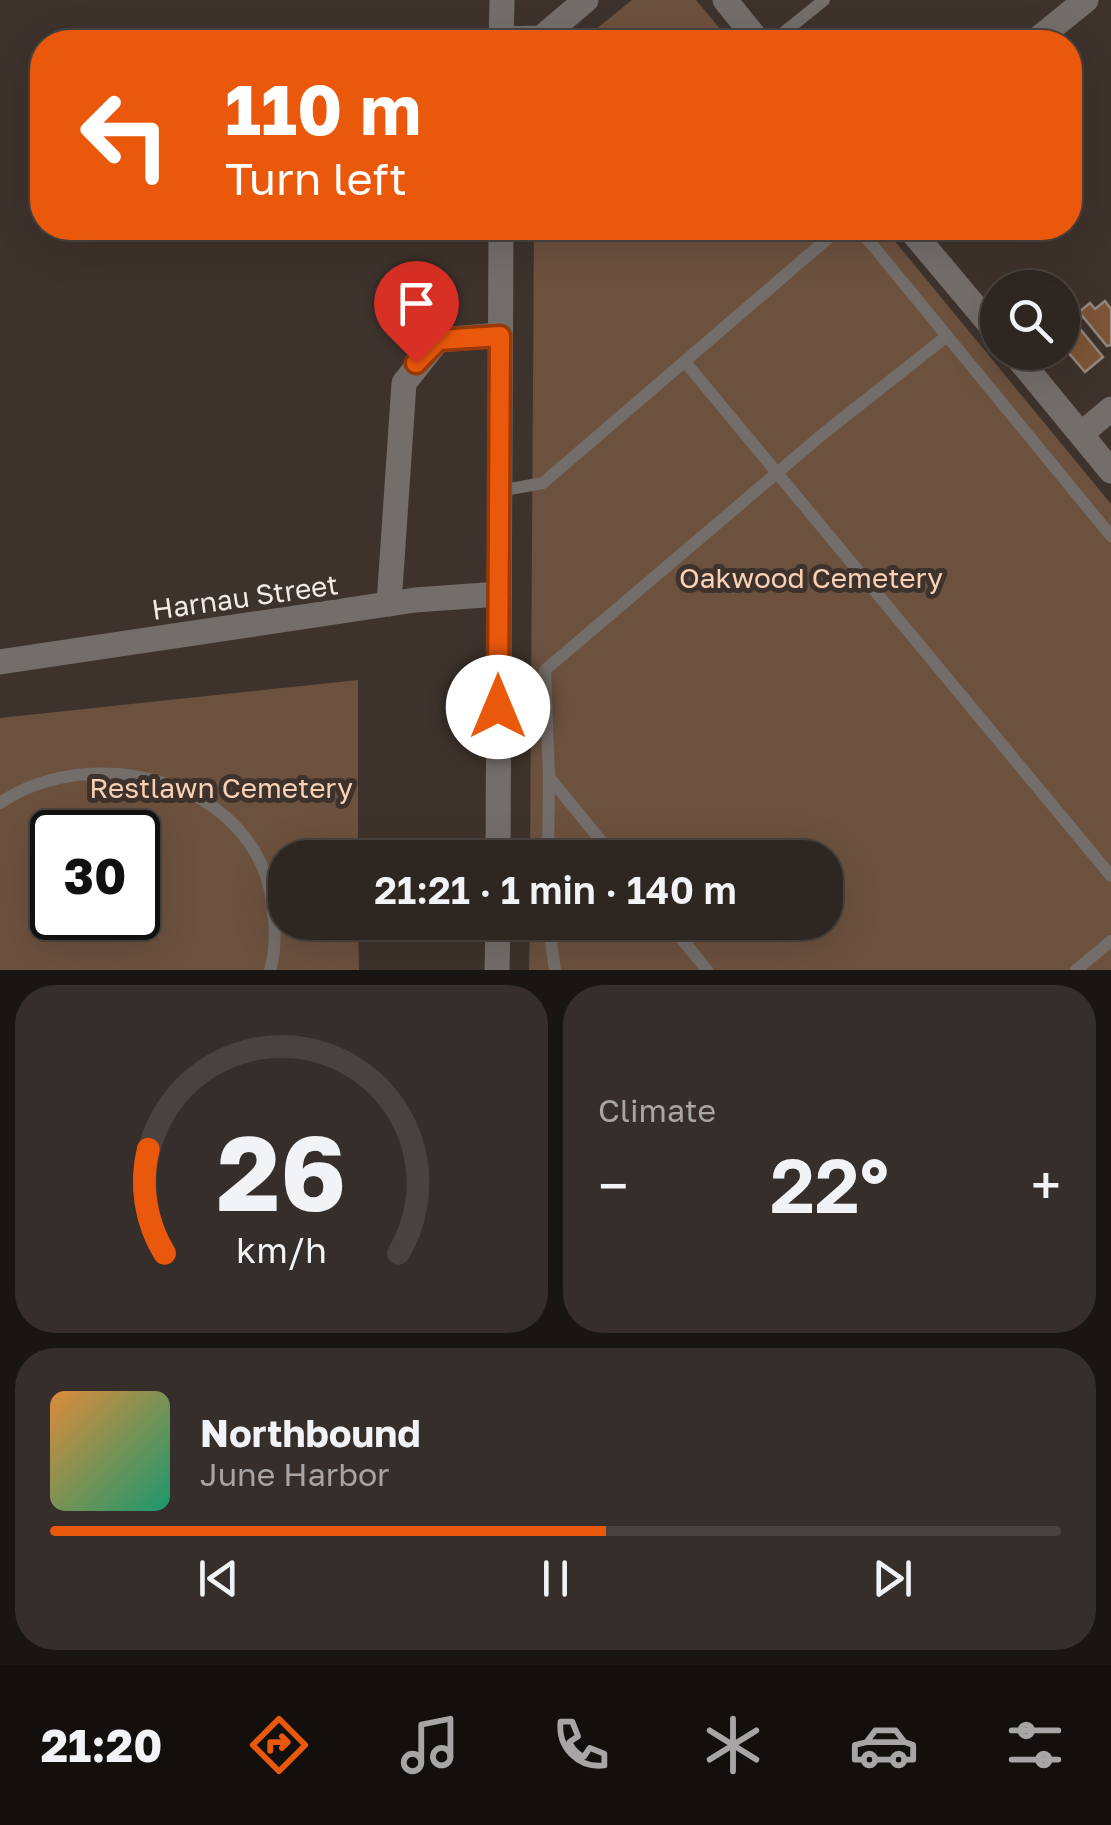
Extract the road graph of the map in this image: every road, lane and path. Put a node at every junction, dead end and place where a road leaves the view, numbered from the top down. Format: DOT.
graph roads {
  1 [pos="502,0"];
  2 [pos="586,0"];
  3 [pos="725,0"];
  4 [pos="824,0"];
  5 [pos="1086,0"];
  6 [pos="502,30"];
  7 [pos="550,30"];
  8 [pos="749,30"];
  9 [pos="787,30"];
  10 [pos="1049,30"];
  11 [pos="500,240"];
  12 [pos="826,240"];
  13 [pos="868,240"];
  14 [pos="919,240"];
  15 [pos="980,313"];
  16 [pos="500,336"];
  17 [pos="947,336"];
  18 [pos="686,363"];
  19 [pos="1028,370"];
  20 [pos="1111,409"];
  21 [pos="1081,434"];
  22 [pos="779,471"];
  23 [pos="1111,471"];
  24 [pos="499,491"];
  25 [pos="1111,536"];
  26 [pos="499,594"];
  27 [pos="388,604"];
  28 [pos="0,662"];
  29 [pos="548,777"];
  30 [pos="0,803"];
  31 [pos="498,840"];
  32 [pos="548,840"];
  33 [pos="600,840"];
  34 [pos="1111,876"];
  35 [pos="498,940"];
  36 [pos="551,940"];
  37 [pos="683,940"];
  38 [pos="1111,941"];
  39 [pos="270,970"];
  40 [pos="498,970"];
  41 [pos="555,970"];
  42 [pos="707,970"];
  43 [pos="1076,970"];
  1 -- 6 [label="street"];
  2 -- 7 [label="street"];
  3 -- 8 [label="street"];
  4 -- 9 [label="lane"];
  5 -- 10 [label="street"];
  11 -- 16 [label="street"];
  12 -- 18 [label="lane"];
  13 -- 17 [label="lane"];
  14 -- 15 [label="street"];
  16 -- 24 [label="street"];
  16 -- 27 [label="street"];
  17 -- 22 [label="lane"];
  17 -- 25 [label="lane"];
  18 -- 22 [label="lane"];
  18 -- 24 [label="lane"];
  19 -- 21 [label="street"];
  20 -- 21 [label="street"];
  21 -- 23 [label="street"];
  22 -- 29 [label="lane"];
  22 -- 34 [label="lane"];
  24 -- 26 [label="street"];
  26 -- 27 [label="street, Harnau Street"];
  26 -- 31 [label="street"];
  27 -- 28 [label="street, Harnau Street"];
  29 -- 32 [label="lane"];
  29 -- 33 [label="lane"];
  30 -- 39 [label="lane"];
  35 -- 40 [label="street"];
  36 -- 41 [label="lane"];
  37 -- 42 [label="lane"];
  38 -- 43 [label="lane"];
}
